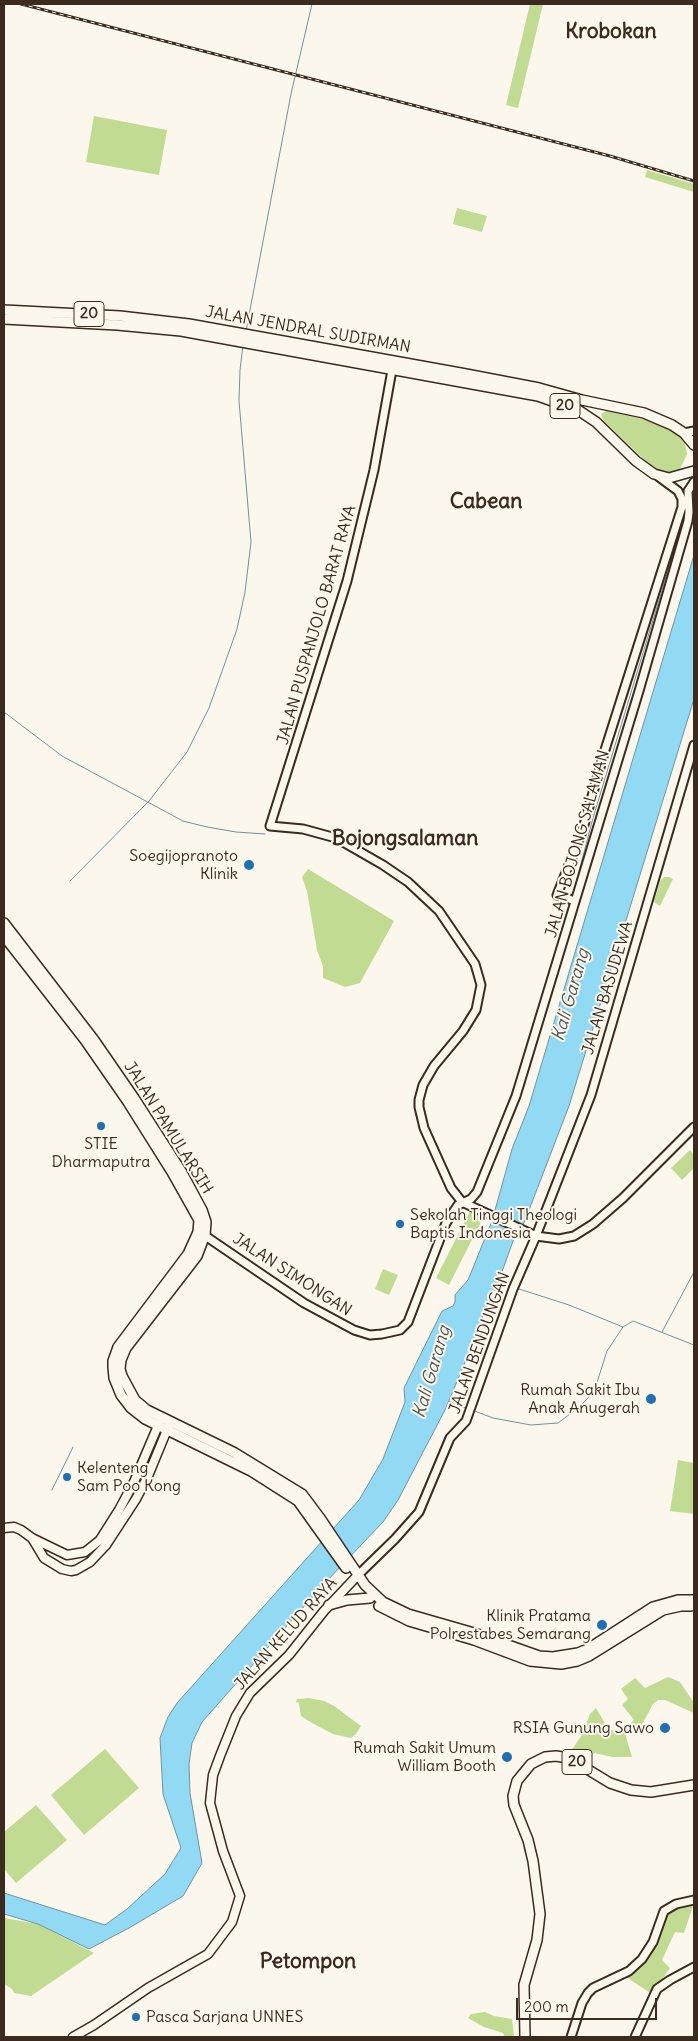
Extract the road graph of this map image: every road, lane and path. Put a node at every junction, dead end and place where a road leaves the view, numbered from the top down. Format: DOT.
graph roads {
  1 [pos="4,310"];
  2 [pos="4,319"];
  3 [pos="239,337"];
  4 [pos="250,339"];
  5 [pos="392,370"];
  6 [pos="603,404"];
  7 [pos="596,422"];
  8 [pos="694,431"];
  9 [pos="684,433"];
  10 [pos="694,444"];
  11 [pos="694,471"];
  12 [pos="658,476"];
  13 [pos="694,482"];
  14 [pos="657,604"];
  15 [pos="694,745"];
  16 [pos="603,780"];
  17 [pos="574,901"];
  18 [pos="4,923"];
  19 [pos="4,936"];
  20 [pos="694,1127"];
  21 [pos="462,1202"];
  22 [pos="202,1234"];
  23 [pos="533,1234"];
  24 [pos="165,1423"];
  25 [pos="4,1528"];
  26 [pos="32,1538"];
  27 [pos="354,1575"];
  28 [pos="370,1598"];
  29 [pos="694,1600"];
  30 [pos="329,1605"];
  31 [pos="694,1606"];
  32 [pos="422,1622"];
  33 [pos="614,1636"];
  34 [pos="694,1785"];
  35 [pos="694,1900"];
  36 [pos="694,1967"];
  37 [pos="73,2037"];
  38 [pos="525,2037"];
  39 [pos="571,2037"];
  40 [pos="635,2037"];
  1 -- 3 [label="highway, JALAN JENDRAL SUDIRMAN / 20"];
  2 -- 3 [label="highway, JALAN JENDRAL SUDIRMAN / 20"];
  3 -- 4 [label="highway, JALAN JENDRAL SUDIRMAN / 20"];
  4 -- 5 [label="highway, JALAN JENDRAL SUDIRMAN / 20"];
  4 -- 6 [label="highway, JALAN JENDRAL SUDIRMAN / 20"];
  5 -- 7 [label="highway, JALAN JENDRAL SUDIRMAN / 20"];
  5 -- 21 [label="street, JALAN PUSPANJOLO BARAT RAYA"];
  6 -- 7 [label="highway"];
  6 -- 9 [label="highway, JALAN JENDRAL SUDIRMAN / 20"];
  7 -- 12 [label="highway, JALAN JENDRAL SUDIRMAN / 20"];
  8 -- 9 [label="street"];
  9 -- 10 [label="highway, JALAN JENDRAL SUDIRMAN / 20"];
  11 -- 12 [label="highway"];
  12 -- 14 [label="street"];
  13 -- 14 [label="street, JALAN BOJONG SALAMAN"];
  14 -- 16 [label="street"];
  14 -- 16 [label="street, JALAN BOJONG SALAMAN"];
  15 -- 23 [label="street, JALAN BASUDEWA"];
  16 -- 17 [label="street, JALAN BOJONG SALAMAN"];
  16 -- 17 [label="street"];
  17 -- 21 [label="street, JALAN BOJONG SALAMAN"];
  18 -- 22 [label="highway, JALAN PAMULARSIH"];
  19 -- 22 [label="highway, JALAN PAMULARSIH"];
  20 -- 23 [label="street"];
  21 -- 22 [label="street, JALAN SIMONGAN"];
  21 -- 23 [label="street"];
  22 -- 24 [label="highway, JALAN PAMULARSIH"];
  23 -- 27 [label="street, JALAN BENDUNGAN"];
  24 -- 26 [label="main road"];
  24 -- 26 [label="main road"];
  24 -- 27 [label="highway, JALAN PAMULARSIH"];
  25 -- 26 [label="main road"];
  27 -- 28 [label="highway"];
  27 -- 30 [label="main road, JALAN KELUD RAYA"];
  27 -- 32 [label="highway"];
  28 -- 30 [label="highway"];
  28 -- 32 [label="highway"];
  29 -- 33 [label="highway"];
  30 -- 37 [label="main road, JALAN KELUD RAYA"];
  31 -- 33 [label="highway"];
  32 -- 33 [label="highway"];
  34 -- 38 [label="highway, 20"];
  35 -- 39 [label="street"];
  36 -- 40 [label="street"];
}
